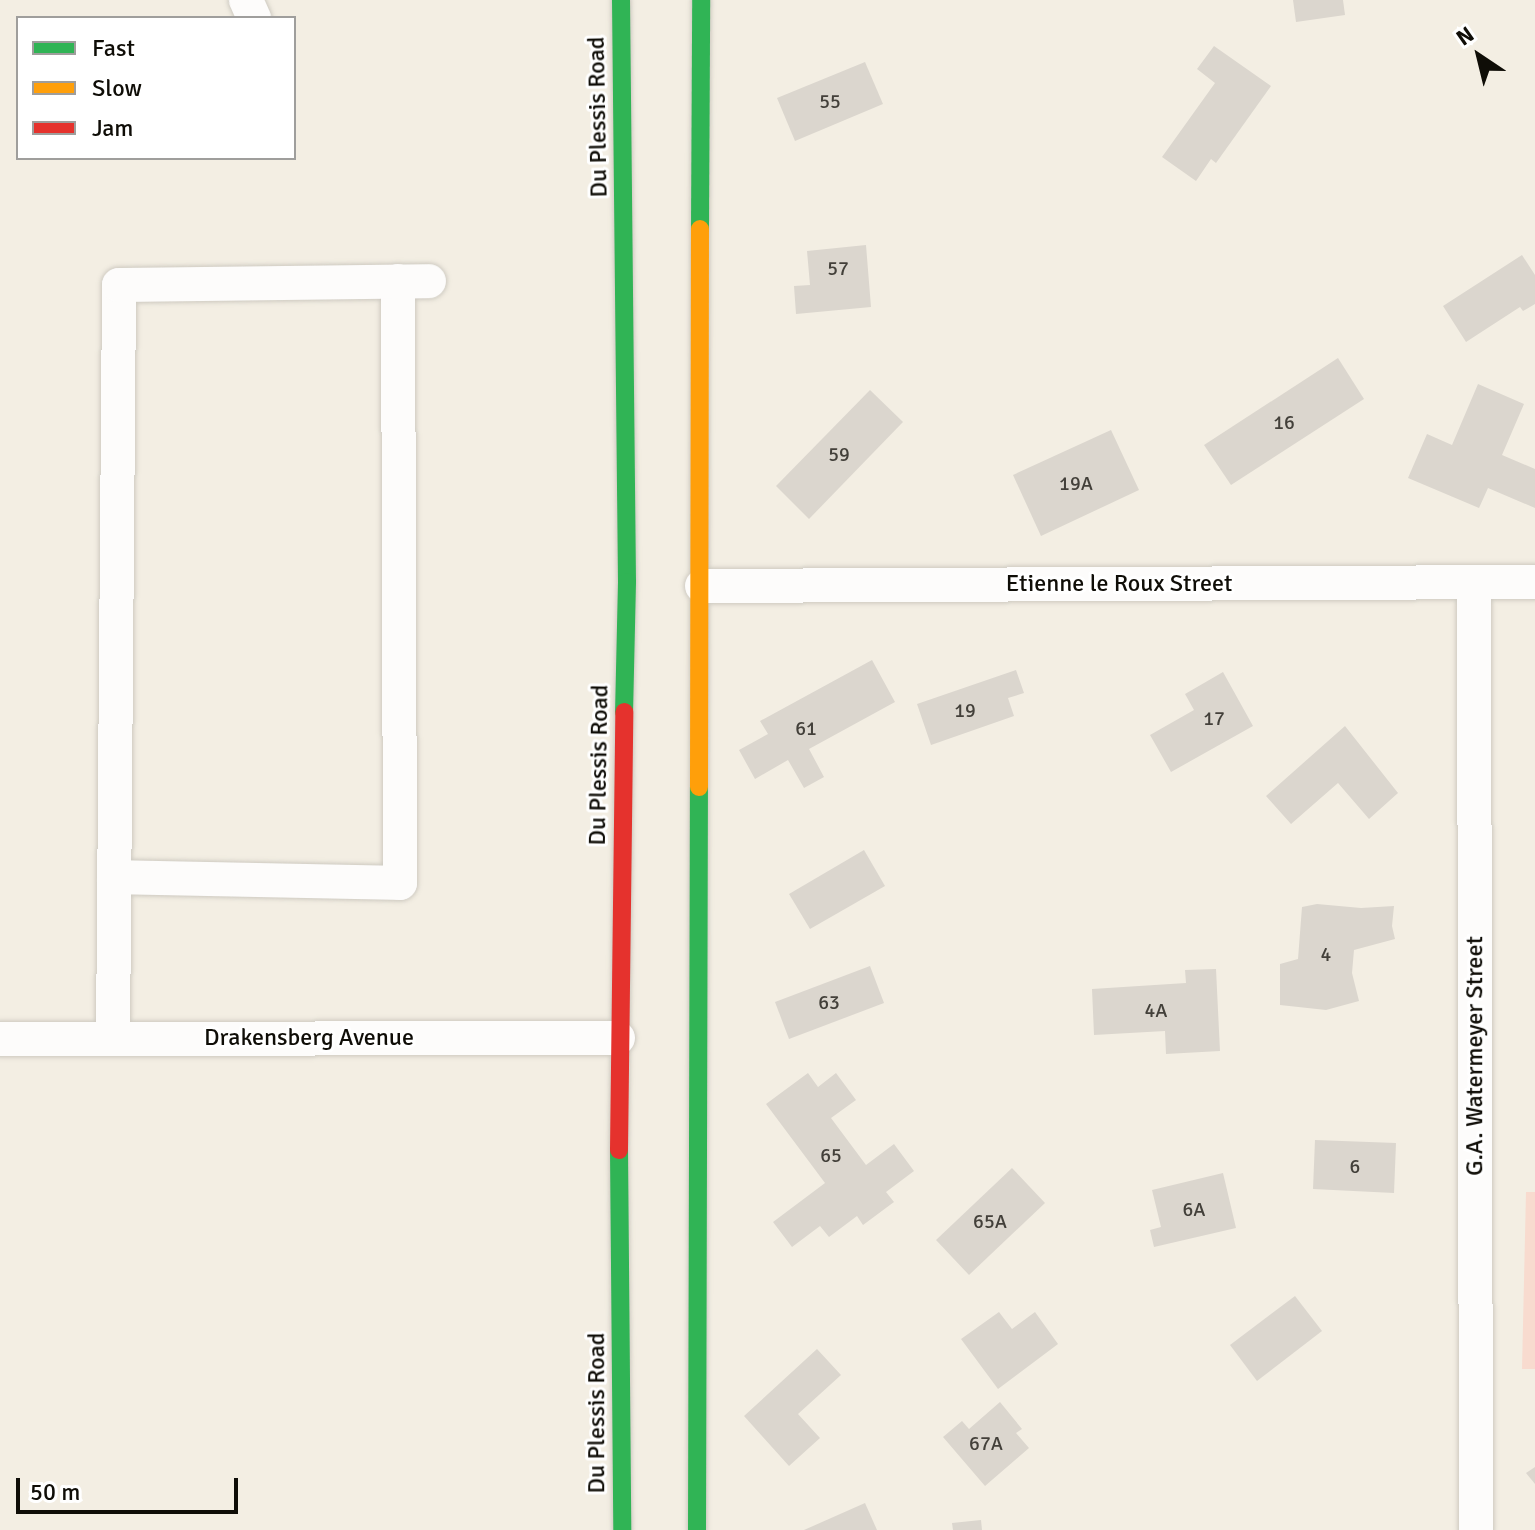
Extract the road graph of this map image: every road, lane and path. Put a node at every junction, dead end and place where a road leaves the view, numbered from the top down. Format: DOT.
graph roads {
  1 [pos="621,0"];
  2 [pos="701,0"];
  3 [pos="1474,582"];
  4 [pos="1535,582"];
  5 [pos="702,586"];
  6 [pos="114,877"];
  7 [pos="113,1038"];
  8 [pos="618,1038"];
  9 [pos="0,1039"];
  10 [pos="622,1530"];
  11 [pos="697,1530"];
  12 [pos="1476,1530"];
  1 -- 8 [label="street, Du Plessis Road"];
  2 -- 5 [label="street"];
  3 -- 4 [label="street, Etienne le Roux Street"];
  3 -- 5 [label="street, Etienne le Roux Street"];
  3 -- 12 [label="street, G.A. Watermeyer Street"];
  5 -- 11 [label="street"];
  6 -- 6 [label="street"];
  6 -- 7 [label="street"];
  7 -- 8 [label="street, Drakensberg Avenue"];
  7 -- 9 [label="street, Drakensberg Avenue"];
  8 -- 10 [label="street, Du Plessis Road"];
}
